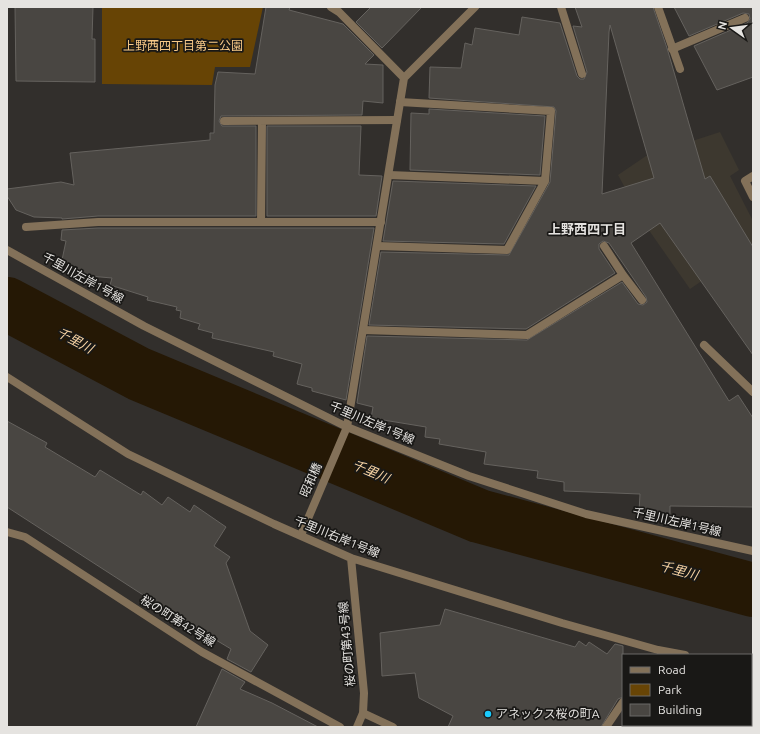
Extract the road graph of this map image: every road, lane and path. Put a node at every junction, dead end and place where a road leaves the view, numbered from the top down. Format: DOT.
graph roads {
  1 [pos="331,7"];
  2 [pos="475,7"];
  3 [pos="561,7"];
  4 [pos="658,7"];
  5 [pos="745,18"];
  6 [pos="672,49"];
  7 [pos="680,69"];
  8 [pos="582,74"];
  9 [pos="404,78"];
  10 [pos="400,102"];
  11 [pos="397,120"];
  12 [pos="224,121"];
  13 [pos="262,121"];
  14 [pos="389,175"];
  15 [pos="753,176"];
  16 [pos="545,181"];
  17 [pos="753,197"];
  18 [pos="261,222"];
  19 [pos="381,222"];
  20 [pos="26,227"];
  21 [pos="377,246"];
  22 [pos="604,246"];
  23 [pos="7,250"];
  24 [pos="623,275"];
  25 [pos="642,300"];
  26 [pos="363,330"];
  27 [pos="704,345"];
  28 [pos="7,377"];
  29 [pos="753,392"];
  30 [pos="347,427"];
  31 [pos="7,532"];
  32 [pos="301,535"];
  33 [pos="753,551"];
  34 [pos="351,558"];
  35 [pos="657,652"];
  36 [pos="676,654"];
  37 [pos="622,703"];
  38 [pos="363,713"];
  39 [pos="340,727"];
  40 [pos="357,727"];
  41 [pos="393,727"];
  42 [pos="606,727"];
  1 -- 9 [label="street"];
  2 -- 9 [label="street"];
  3 -- 8 [label="street"];
  4 -- 6 [label="street"];
  5 -- 6 [label="street"];
  6 -- 7 [label="street"];
  9 -- 10 [label="street"];
  10 -- 11 [label="street"];
  10 -- 16 [label="street"];
  11 -- 13 [label="street"];
  11 -- 14 [label="street"];
  12 -- 13 [label="street"];
  13 -- 18 [label="street"];
  14 -- 16 [label="street"];
  14 -- 19 [label="street"];
  15 -- 17 [label="street"];
  16 -- 21 [label="street"];
  18 -- 19 [label="street"];
  18 -- 20 [label="street"];
  19 -- 21 [label="street"];
  21 -- 26 [label="street"];
  22 -- 24 [label="street"];
  23 -- 30 [label="street, 千里川左岸1号線"];
  24 -- 25 [label="street"];
  24 -- 26 [label="street"];
  26 -- 30 [label="street"];
  27 -- 29 [label="street"];
  28 -- 32 [label="street, 千里川右岸1号線"];
  30 -- 32 [label="street, 昭和橋"];
  30 -- 33 [label="street, 千里川左岸1号線"];
  31 -- 39 [label="street, 桜の町第42号線"];
  32 -- 34 [label="street, 千里川右岸1号線"];
  34 -- 35 [label="street, 千里川右岸1号線"];
  34 -- 38 [label="street, 桜の町第43号線"];
  35 -- 36 [label="street, 千里川右岸1号線"];
  37 -- 42 [label="street"];
  38 -- 40 [label="street, 桜の町第43号線"];
  38 -- 41 [label="street"];
}
